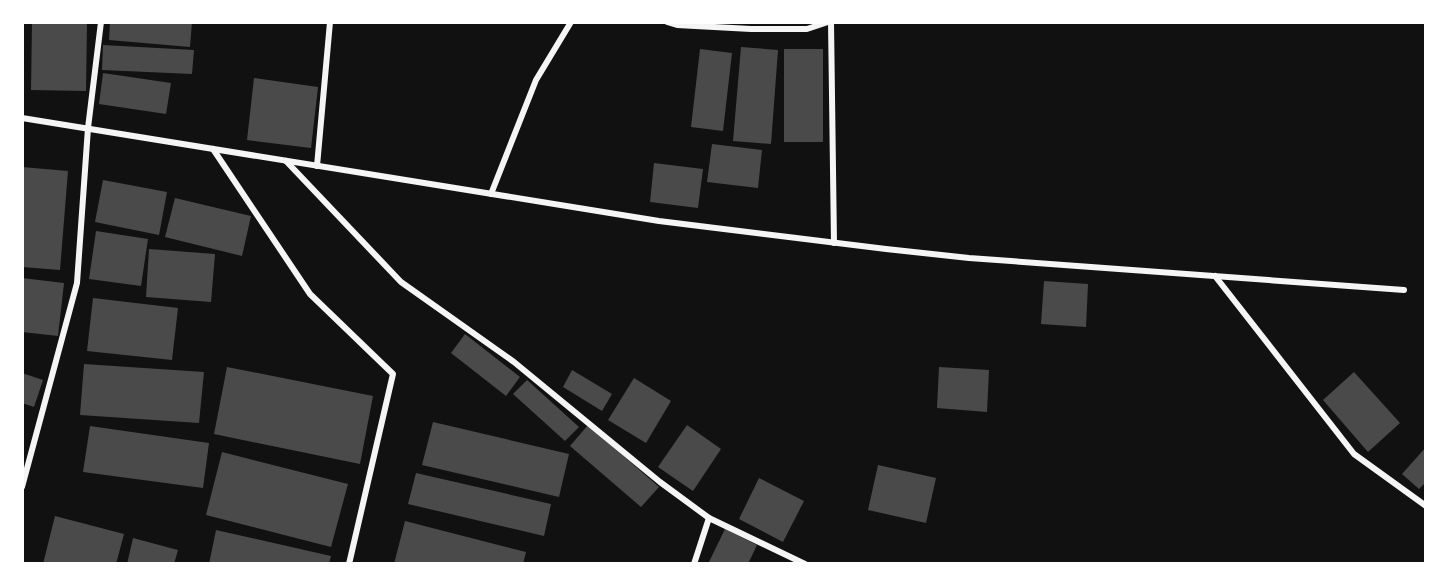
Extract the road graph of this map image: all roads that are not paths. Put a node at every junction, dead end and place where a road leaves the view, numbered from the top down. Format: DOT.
graph roads {
  1 [pos="101,22"];
  2 [pos="330,22"];
  3 [pos="571,22"];
  4 [pos="667,22"];
  5 [pos="829,22"];
  6 [pos="22,118"];
  7 [pos="88,128"];
  8 [pos="213,149"];
  9 [pos="286,161"];
  10 [pos="317,166"];
  11 [pos="491,194"];
  12 [pos="834,243"];
  13 [pos="1215,276"];
  14 [pos="1404,290"];
  15 [pos="22,487"];
  16 [pos="1425,506"];
  17 [pos="709,518"];
  18 [pos="349,564"];
  19 [pos="694,564"];
  20 [pos="805,564"];
  1 -- 7 [label="street"];
  2 -- 10 [label="street"];
  3 -- 11 [label="street"];
  4 -- 5 [label="street"];
  5 -- 12 [label="street"];
  6 -- 7 [label="street"];
  7 -- 8 [label="street"];
  7 -- 15 [label="street"];
  8 -- 9 [label="street"];
  8 -- 18 [label="street"];
  9 -- 10 [label="street"];
  9 -- 17 [label="street"];
  10 -- 11 [label="street"];
  11 -- 12 [label="street"];
  12 -- 13 [label="street"];
  13 -- 14 [label="street"];
  13 -- 16 [label="street"];
  17 -- 19 [label="street"];
  17 -- 20 [label="street"];
}
